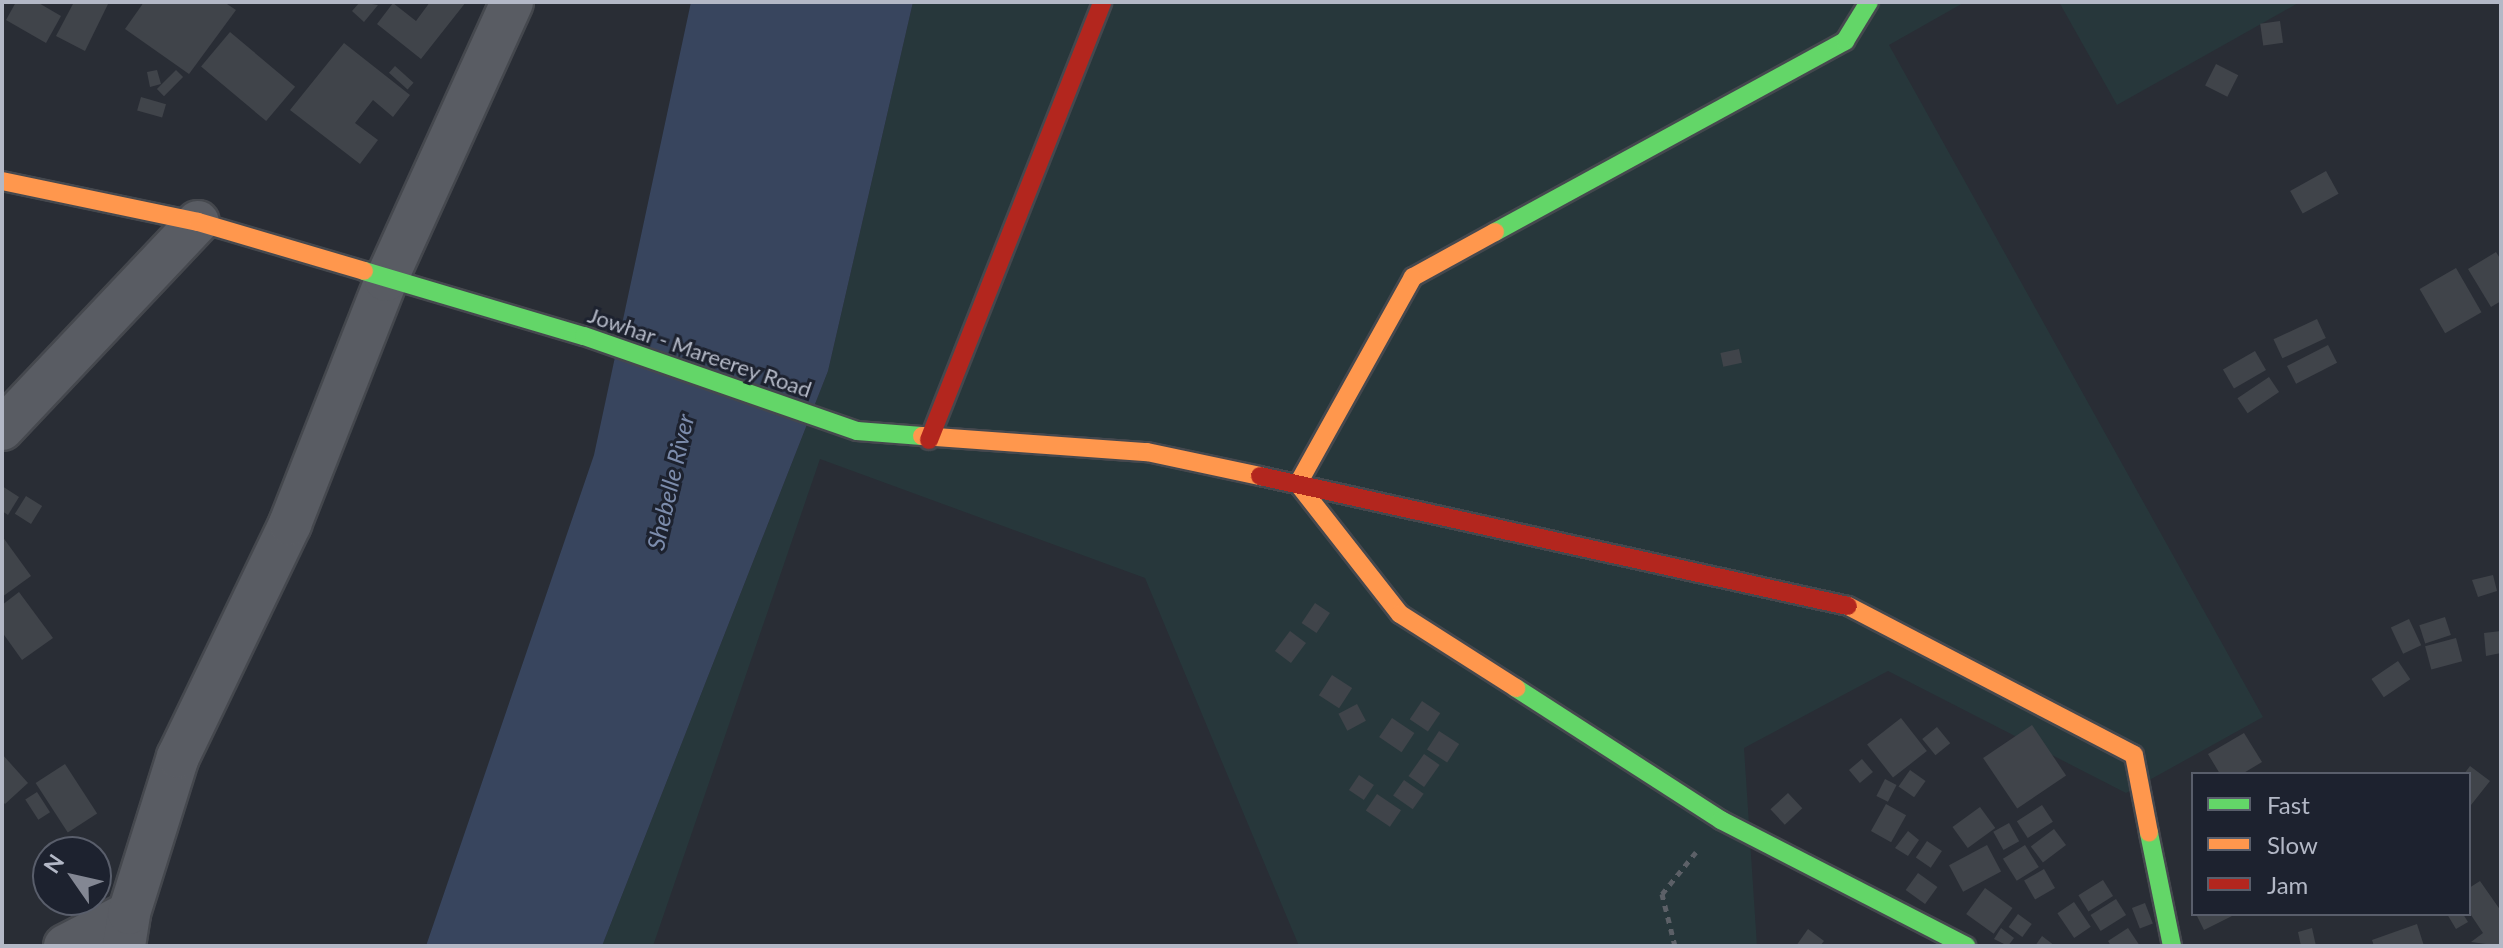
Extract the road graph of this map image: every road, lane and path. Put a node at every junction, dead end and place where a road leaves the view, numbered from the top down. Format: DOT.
graph roads {
  1 [pos="512,2"];
  2 [pos="1102,2"];
  3 [pos="1869,2"];
  4 [pos="2,181"];
  5 [pos="198,222"];
  6 [pos="386,280"];
  7 [pos="2,429"];
  8 [pos="929,440"];
  9 [pos="1298,484"];
  10 [pos="1721,820"];
  11 [pos="126,930"];
  12 [pos="65,946"];
  13 [pos="1675,946"];
  14 [pos="1966,946"];
  15 [pos="2172,946"];
  1 -- 6 [label="street"];
  2 -- 8 [label="street"];
  3 -- 9 [label="street"];
  4 -- 5 [label="street, Jowhar - Mareerey Road"];
  5 -- 6 [label="street, Jowhar - Mareerey Road"];
  5 -- 7 [label="street"];
  6 -- 8 [label="street, Jowhar - Mareerey Road"];
  6 -- 11 [label="street"];
  8 -- 9 [label="street, Jowhar - Mareerey Road"];
  9 -- 10 [label="street"];
  9 -- 15 [label="street, Jowhar - Mareerey Road"];
  10 -- 13 [label="path"];
  10 -- 14 [label="street"];
  11 -- 12 [label="street"];
}
